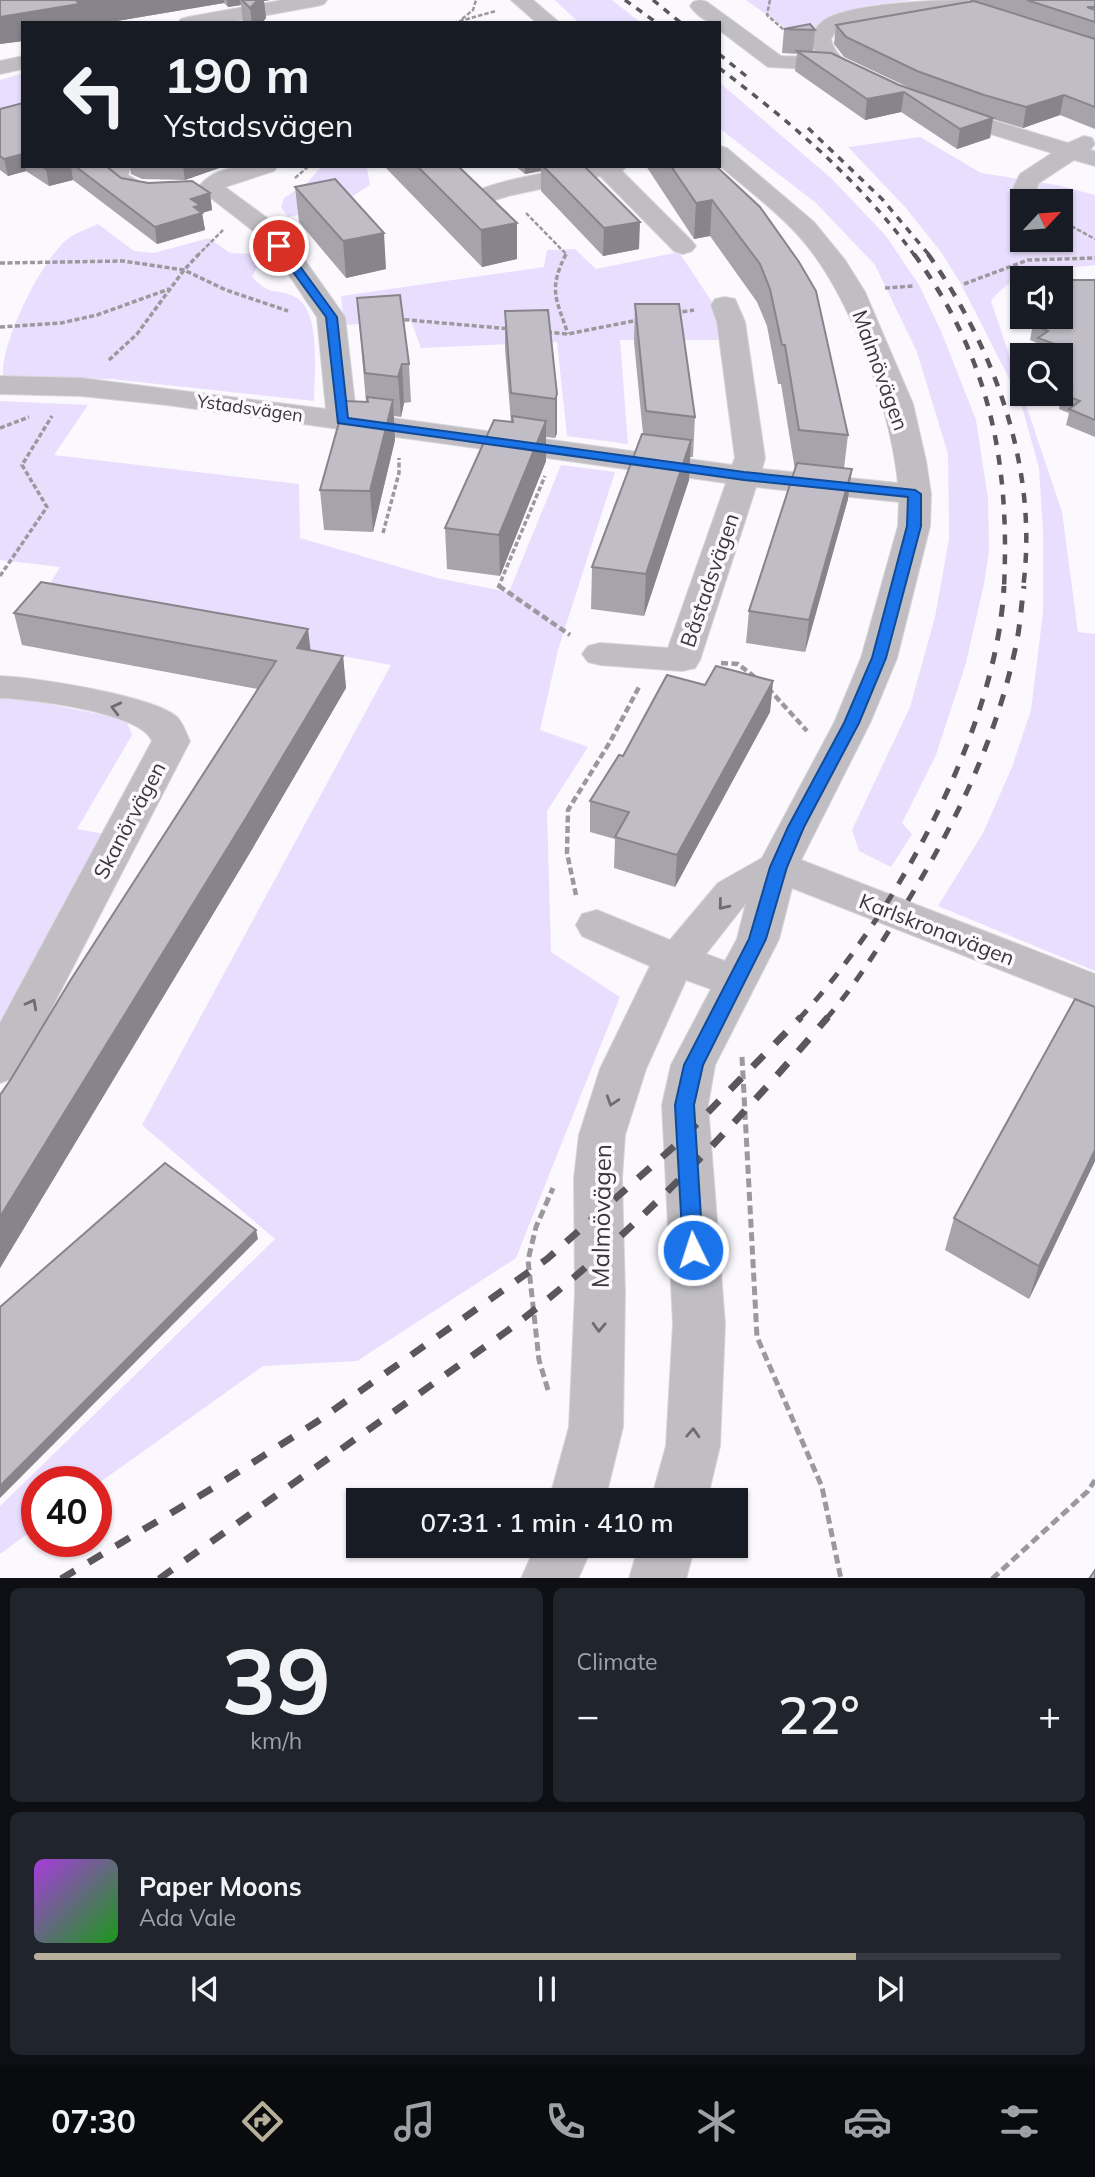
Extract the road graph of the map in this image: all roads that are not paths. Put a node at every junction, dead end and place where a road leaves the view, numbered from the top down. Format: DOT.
graph roads {
  1 [pos="317,0"];
  2 [pos="524,2"];
  3 [pos="953,3"];
  4 [pos="259,4"];
  5 [pos="700,6"];
  6 [pos="190,16"];
  7 [pos="548,21"];
  8 [pos="720,21"];
  9 [pos="721,21"];
  10 [pos="828,57"];
  11 [pos="21,63"];
  12 [pos="0,68"];
  13 [pos="884,88"];
  14 [pos="920,104"];
  15 [pos="1095,136"];
  16 [pos="1067,152"];
  17 [pos="721,155"];
  18 [pos="1095,159"];
  19 [pos="118,168"];
  20 [pos="259,168"];
  21 [pos="604,168"];
  22 [pos="609,168"];
  23 [pos="210,188"];
  24 [pos="1024,189"];
  25 [pos="491,194"];
  26 [pos="683,246"];
  27 [pos="725,306"];
  28 [pos="0,385"];
  29 [pos="342,421"];
  30 [pos="744,476"];
  31 [pos="915,494"];
  32 [pos="600,654"];
  33 [pos="0,687"];
  34 [pos="778,867"];
  35 [pos="597,925"];
  36 [pos="678,961"];
  37 [pos="736,981"];
  38 [pos="1095,991"];
  39 [pos="0,1065"];
  40 [pos="580,1488"];
  41 [pos="682,1488"];
  42 [pos="559,1558"];
  43 [pos="663,1558"];
  44 [pos="549,1578"];
  45 [pos="657,1578"];
  1 -- 4 [label="street"];
  2 -- 7 [label="street"];
  3 -- 10 [label="street"];
  4 -- 6 [label="street"];
  5 -- 8 [label="street"];
  9 -- 10 [label="street"];
  10 -- 13 [label="street"];
  11 -- 12 [label="street"];
  14 -- 16 [label="street"];
  15 -- 16 [label="street"];
  16 -- 18 [label="street"];
  16 -- 24 [label="street"];
  17 -- 31 [label="street, Malmövägen"];
  19 -- 23 [label="street"];
  20 -- 23 [label="street"];
  21 -- 25 [label="street"];
  22 -- 26 [label="street"];
  23 -- 29 [label="street"];
  27 -- 30 [label="street, Båstadsvägen"];
  28 -- 29 [label="street, Ystadsvägen"];
  29 -- 30 [label="street, Ystadsvägen"];
  30 -- 31 [label="street, Ystadsvägen"];
  30 -- 32 [label="street, Båstadsvägen"];
  31 -- 34 [label="street, Malmövägen"];
  39 -- 33 [label="street, Skanörvägen, one-way"];
  34 -- 36 [label="street, Malmövägen, one-way"];
  34 -- 37 [label="street, Malmövägen"];
  34 -- 38 [label="street, Karlskronavägen"];
  35 -- 36 [label="street"];
  36 -- 37 [label="street"];
  36 -- 40 [label="street, Malmövägen, one-way"];
  41 -- 37 [label="street, Malmövägen, one-way"];
  42 -- 44 [label="street"];
  43 -- 45 [label="street"];
}
